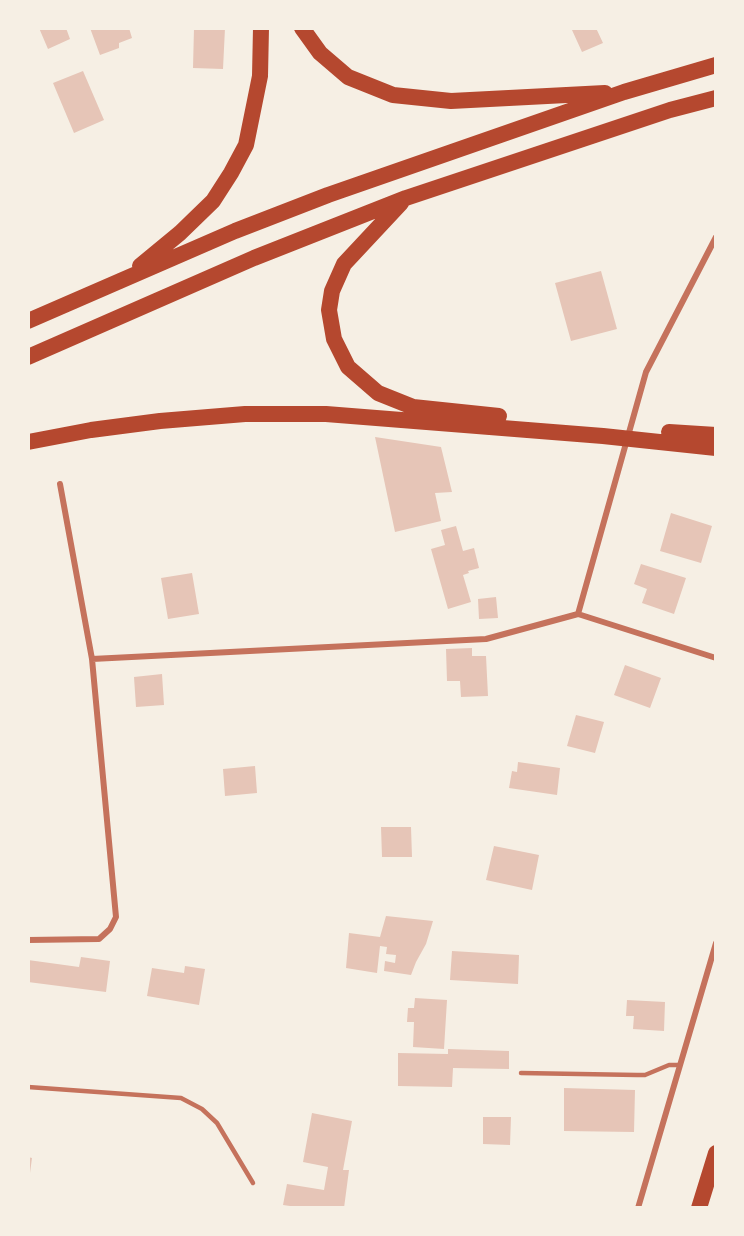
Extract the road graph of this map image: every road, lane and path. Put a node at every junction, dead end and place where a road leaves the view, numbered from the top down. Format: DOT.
graph roads {
  1 [pos="261,28"];
  2 [pos="302,28"];
  3 [pos="716,65"];
  4 [pos="624,92"];
  5 [pos="716,98"];
  6 [pos="406,198"];
  7 [pos="716,237"];
  8 [pos="126,278"];
  9 [pos="28,321"];
  10 [pos="28,357"];
  11 [pos="605,431"];
  12 [pos="716,435"];
  13 [pos="673,437"];
  14 [pos="28,442"];
  15 [pos="716,448"];
  16 [pos="60,484"];
  17 [pos="578,614"];
  18 [pos="716,658"];
  19 [pos="93,659"];
  20 [pos="28,940"];
  21 [pos="716,943"];
  22 [pos="678,1065"];
  23 [pos="521,1073"];
  24 [pos="28,1087"];
  25 [pos="716,1153"];
  26 [pos="253,1183"];
  27 [pos="638,1208"];
  28 [pos="699,1208"];
  1 -- 8 [label="highway"];
  2 -- 4 [label="highway"];
  3 -- 4 [label="highway"];
  4 -- 8 [label="highway"];
  5 -- 6 [label="highway"];
  6 -- 10 [label="highway"];
  6 -- 11 [label="highway"];
  7 -- 17 [label="street"];
  8 -- 9 [label="highway"];
  11 -- 13 [label="highway"];
  11 -- 14 [label="highway"];
  12 -- 13 [label="highway"];
  13 -- 15 [label="highway"];
  16 -- 19 [label="street"];
  17 -- 18 [label="street"];
  17 -- 19 [label="street"];
  19 -- 20 [label="street"];
  21 -- 22 [label="street"];
  22 -- 23 [label="lane"];
  22 -- 27 [label="street"];
  24 -- 26 [label="lane"];
  25 -- 28 [label="highway"];
}
